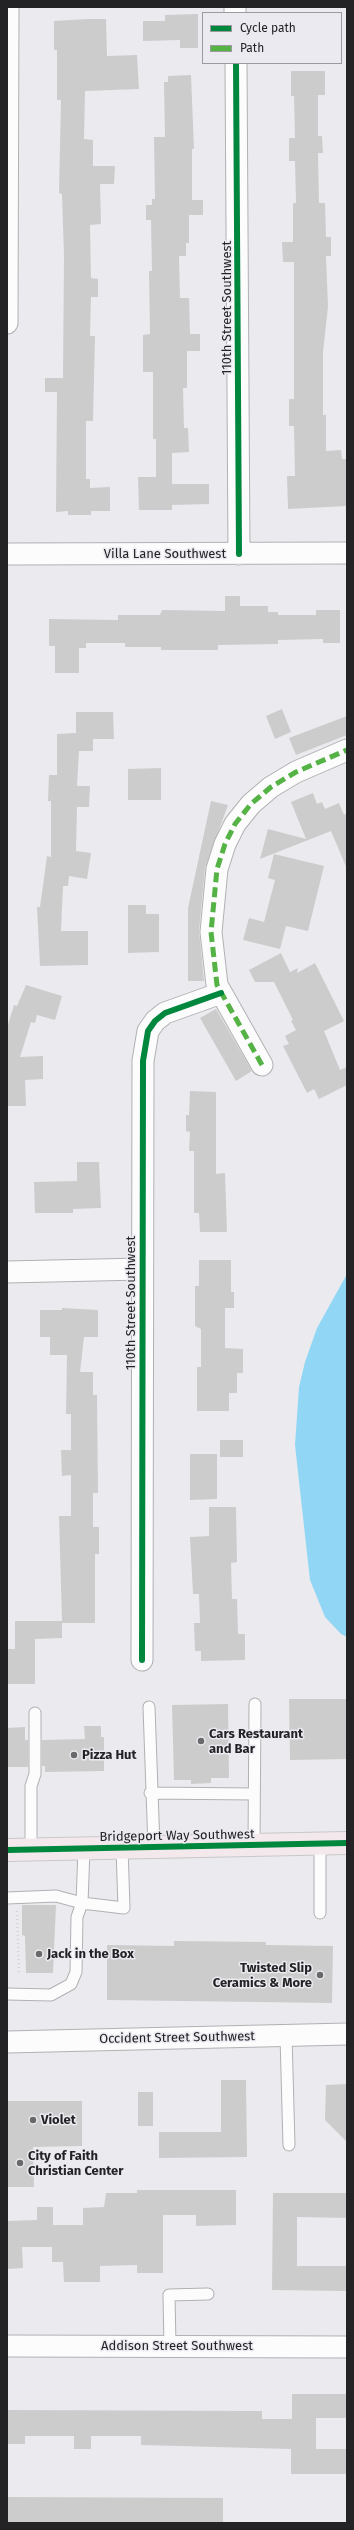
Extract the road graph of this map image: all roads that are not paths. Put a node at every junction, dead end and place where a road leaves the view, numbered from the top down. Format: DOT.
graph roads {
  1 [pos="8,7"];
  2 [pos="236,64"];
  3 [pos="7,323"];
  4 [pos="347,553"];
  5 [pos="7,554"];
  6 [pos="239,554"];
  7 [pos="347,750"];
  8 [pos="221,993"];
  9 [pos="262,1065"];
  10 [pos="142,1269"];
  11 [pos="7,1272"];
  12 [pos="142,1660"];
  13 [pos="255,1704"];
  14 [pos="149,1707"];
  15 [pos="35,1713"];
  16 [pos="150,1793"];
  17 [pos="254,1794"];
  18 [pos="320,1843"];
  19 [pos="347,1843"];
  20 [pos="254,1845"];
  21 [pos="154,1847"];
  22 [pos="122,1848"];
  23 [pos="84,1849"];
  24 [pos="7,1850"];
  25 [pos="31,1850"];
  26 [pos="12,1898"];
  27 [pos="82,1903"];
  28 [pos="320,1913"];
  29 [pos="7,1994"];
  30 [pos="347,2034"];
  31 [pos="286,2036"];
  32 [pos="7,2042"];
  33 [pos="289,2145"];
  34 [pos="208,2294"];
  35 [pos="7,2346"];
  36 [pos="170,2346"];
  37 [pos="347,2347"];
  1 -- 3 [label="street"];
  2 -- 6 [label="street, 110th Street Southwest"];
  4 -- 6 [label="street, Villa Lane Southwest"];
  5 -- 6 [label="street, Villa Lane Southwest"];
  7 -- 8 [label="street"];
  8 -- 9 [label="street"];
  8 -- 10 [label="street, 110th Street Southwest"];
  10 -- 11 [label="street"];
  10 -- 12 [label="street, 110th Street Southwest"];
  13 -- 17 [label="lane"];
  14 -- 16 [label="lane"];
  15 -- 25 [label="lane"];
  16 -- 17 [label="lane"];
  16 -- 21 [label="lane"];
  17 -- 20 [label="lane"];
  18 -- 19 [label="main road, Bridgeport Way Southwest"];
  18 -- 20 [label="main road, Bridgeport Way Southwest"];
  18 -- 28 [label="lane"];
  20 -- 21 [label="main road, Bridgeport Way Southwest"];
  21 -- 22 [label="main road, Bridgeport Way Southwest"];
  22 -- 23 [label="main road, Bridgeport Way Southwest"];
  22 -- 27 [label="lane"];
  23 -- 25 [label="main road, Bridgeport Way Southwest"];
  23 -- 27 [label="lane"];
  24 -- 25 [label="main road, Bridgeport Way Southwest"];
  26 -- 27 [label="lane"];
  27 -- 29 [label="lane"];
  30 -- 31 [label="street, Occident Street Southwest"];
  31 -- 32 [label="street, Occident Street Southwest"];
  31 -- 33 [label="lane"];
  34 -- 36 [label="lane"];
  35 -- 36 [label="street, Addison Street Southwest"];
  36 -- 37 [label="street, Addison Street Southwest"];
}
